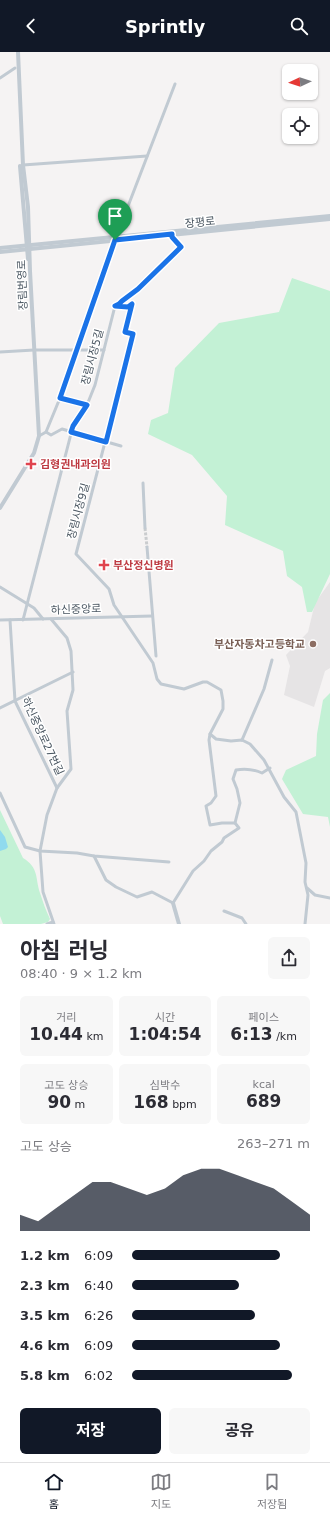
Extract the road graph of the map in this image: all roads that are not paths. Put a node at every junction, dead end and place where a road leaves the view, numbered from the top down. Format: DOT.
graph roads {
  1 [pos="16,52"];
  2 [pos="16,68"];
  3 [pos="0,78"];
  4 [pos="174,84"];
  5 [pos="147,156"];
  6 [pos="22,165"];
  7 [pos="330,216"];
  8 [pos="323,218"];
  9 [pos="330,219"];
  10 [pos="172,232"];
  11 [pos="116,238"];
  12 [pos="0,248"];
  13 [pos="28,248"];
  14 [pos="0,252"];
  15 [pos="115,306"];
  16 [pos="78,349"];
  17 [pos="34,350"];
  18 [pos="104,350"];
  19 [pos="0,352"];
  20 [pos="60,398"];
  21 [pos="87,405"];
  22 [pos="46,432"];
  23 [pos="71,432"];
  24 [pos="39,436"];
  25 [pos="106,442"];
  26 [pos="121,446"];
  27 [pos="143,483"];
  28 [pos="0,508"];
  29 [pos="145,528"];
  30 [pos="147,547"];
  31 [pos="0,587"];
  32 [pos="26,604"];
  33 [pos="122,616"];
  34 [pos="152,616"];
  35 [pos="43,619"];
  36 [pos="51,619"];
  37 [pos="0,620"];
  38 [pos="10,620"];
  39 [pos="23,620"];
  40 [pos="156,656"];
  41 [pos="272,660"];
  42 [pos="73,672"];
  43 [pos="15,701"];
  44 [pos="0,708"];
  45 [pos="210,734"];
  46 [pos="242,740"];
  47 [pos="270,768"];
  48 [pos="57,788"];
  49 [pos="0,793"];
  50 [pos="235,823"];
  51 [pos="40,851"];
  52 [pos="94,856"];
  53 [pos="169,862"];
  54 [pos="307,888"];
  55 [pos="330,898"];
  56 [pos="173,903"];
  57 [pos="224,911"];
  58 [pos="54,923"];
  59 [pos="47,924"];
  60 [pos="179,924"];
  61 [pos="246,924"];
  62 [pos="305,924"];
  1 -- 2 [label="street, 장림번영로"];
  2 -- 3 [label="street"];
  2 -- 6 [label="street, 장림번영로"];
  4 -- 5 [label="street"];
  5 -- 6 [label="street"];
  5 -- 11 [label="street"];
  6 -- 13 [label="street, 장림번영로"];
  7 -- 8 [label="street, 장평로"];
  8 -- 9 [label="street, 장평로"];
  8 -- 10 [label="street, 장평로"];
  10 -- 11 [label="street, 장평로"];
  10 -- 15 [label="street"];
  11 -- 13 [label="street, 장평로"];
  11 -- 16 [label="street"];
  12 -- 13 [label="street, 장평로"];
  13 -- 14 [label="street, 장평로"];
  13 -- 17 [label="street, 장림번영로"];
  15 -- 18 [label="street, 장림시장5길"];
  15 -- 25 [label="street, 장림시장9길"];
  16 -- 17 [label="street"];
  16 -- 18 [label="street"];
  16 -- 20 [label="street"];
  17 -- 19 [label="street"];
  17 -- 24 [label="street, 장림번영로"];
  18 -- 21 [label="street, 장림시장5길"];
  20 -- 21 [label="street"];
  20 -- 22 [label="street"];
  21 -- 23 [label="street, 장림시장5길"];
  22 -- 23 [label="street"];
  22 -- 24 [label="street"];
  23 -- 25 [label="street"];
  23 -- 32 [label="street, 장림시장5길"];
  24 -- 28 [label="street, 장림번영로"];
  25 -- 26 [label="street"];
  25 -- 33 [label="street, 장림시장9길"];
  27 -- 29 [label="street"];
  30 -- 34 [label="street"];
  31 -- 32 [label="street"];
  32 -- 35 [label="street"];
  32 -- 39 [label="street, 장림시장5길"];
  33 -- 34 [label="street, 하신중앙로"];
  33 -- 36 [label="street, 하신중앙로"];
  33 -- 45 [label="street"];
  34 -- 40 [label="street"];
  35 -- 36 [label="street, 하신중앙로"];
  35 -- 39 [label="street, 하신중앙로"];
  36 -- 42 [label="street"];
  37 -- 38 [label="street, 하신중앙로"];
  38 -- 39 [label="street, 하신중앙로"];
  38 -- 43 [label="street, 하신중앙로27번길"];
  41 -- 46 [label="street"];
  42 -- 43 [label="street"];
  42 -- 48 [label="street"];
  43 -- 44 [label="street"];
  43 -- 48 [label="street, 하신중앙로27번길"];
  45 -- 46 [label="street"];
  45 -- 50 [label="street"];
  46 -- 47 [label="street"];
  47 -- 50 [label="street"];
  47 -- 54 [label="street"];
  48 -- 51 [label="street"];
  49 -- 51 [label="street"];
  50 -- 56 [label="street"];
  51 -- 52 [label="street"];
  51 -- 58 [label="street"];
  52 -- 53 [label="street"];
  52 -- 56 [label="street"];
  54 -- 55 [label="street"];
  54 -- 62 [label="street"];
  56 -- 60 [label="street"];
  57 -- 61 [label="street"];
  58 -- 59 [label="street"];
}
